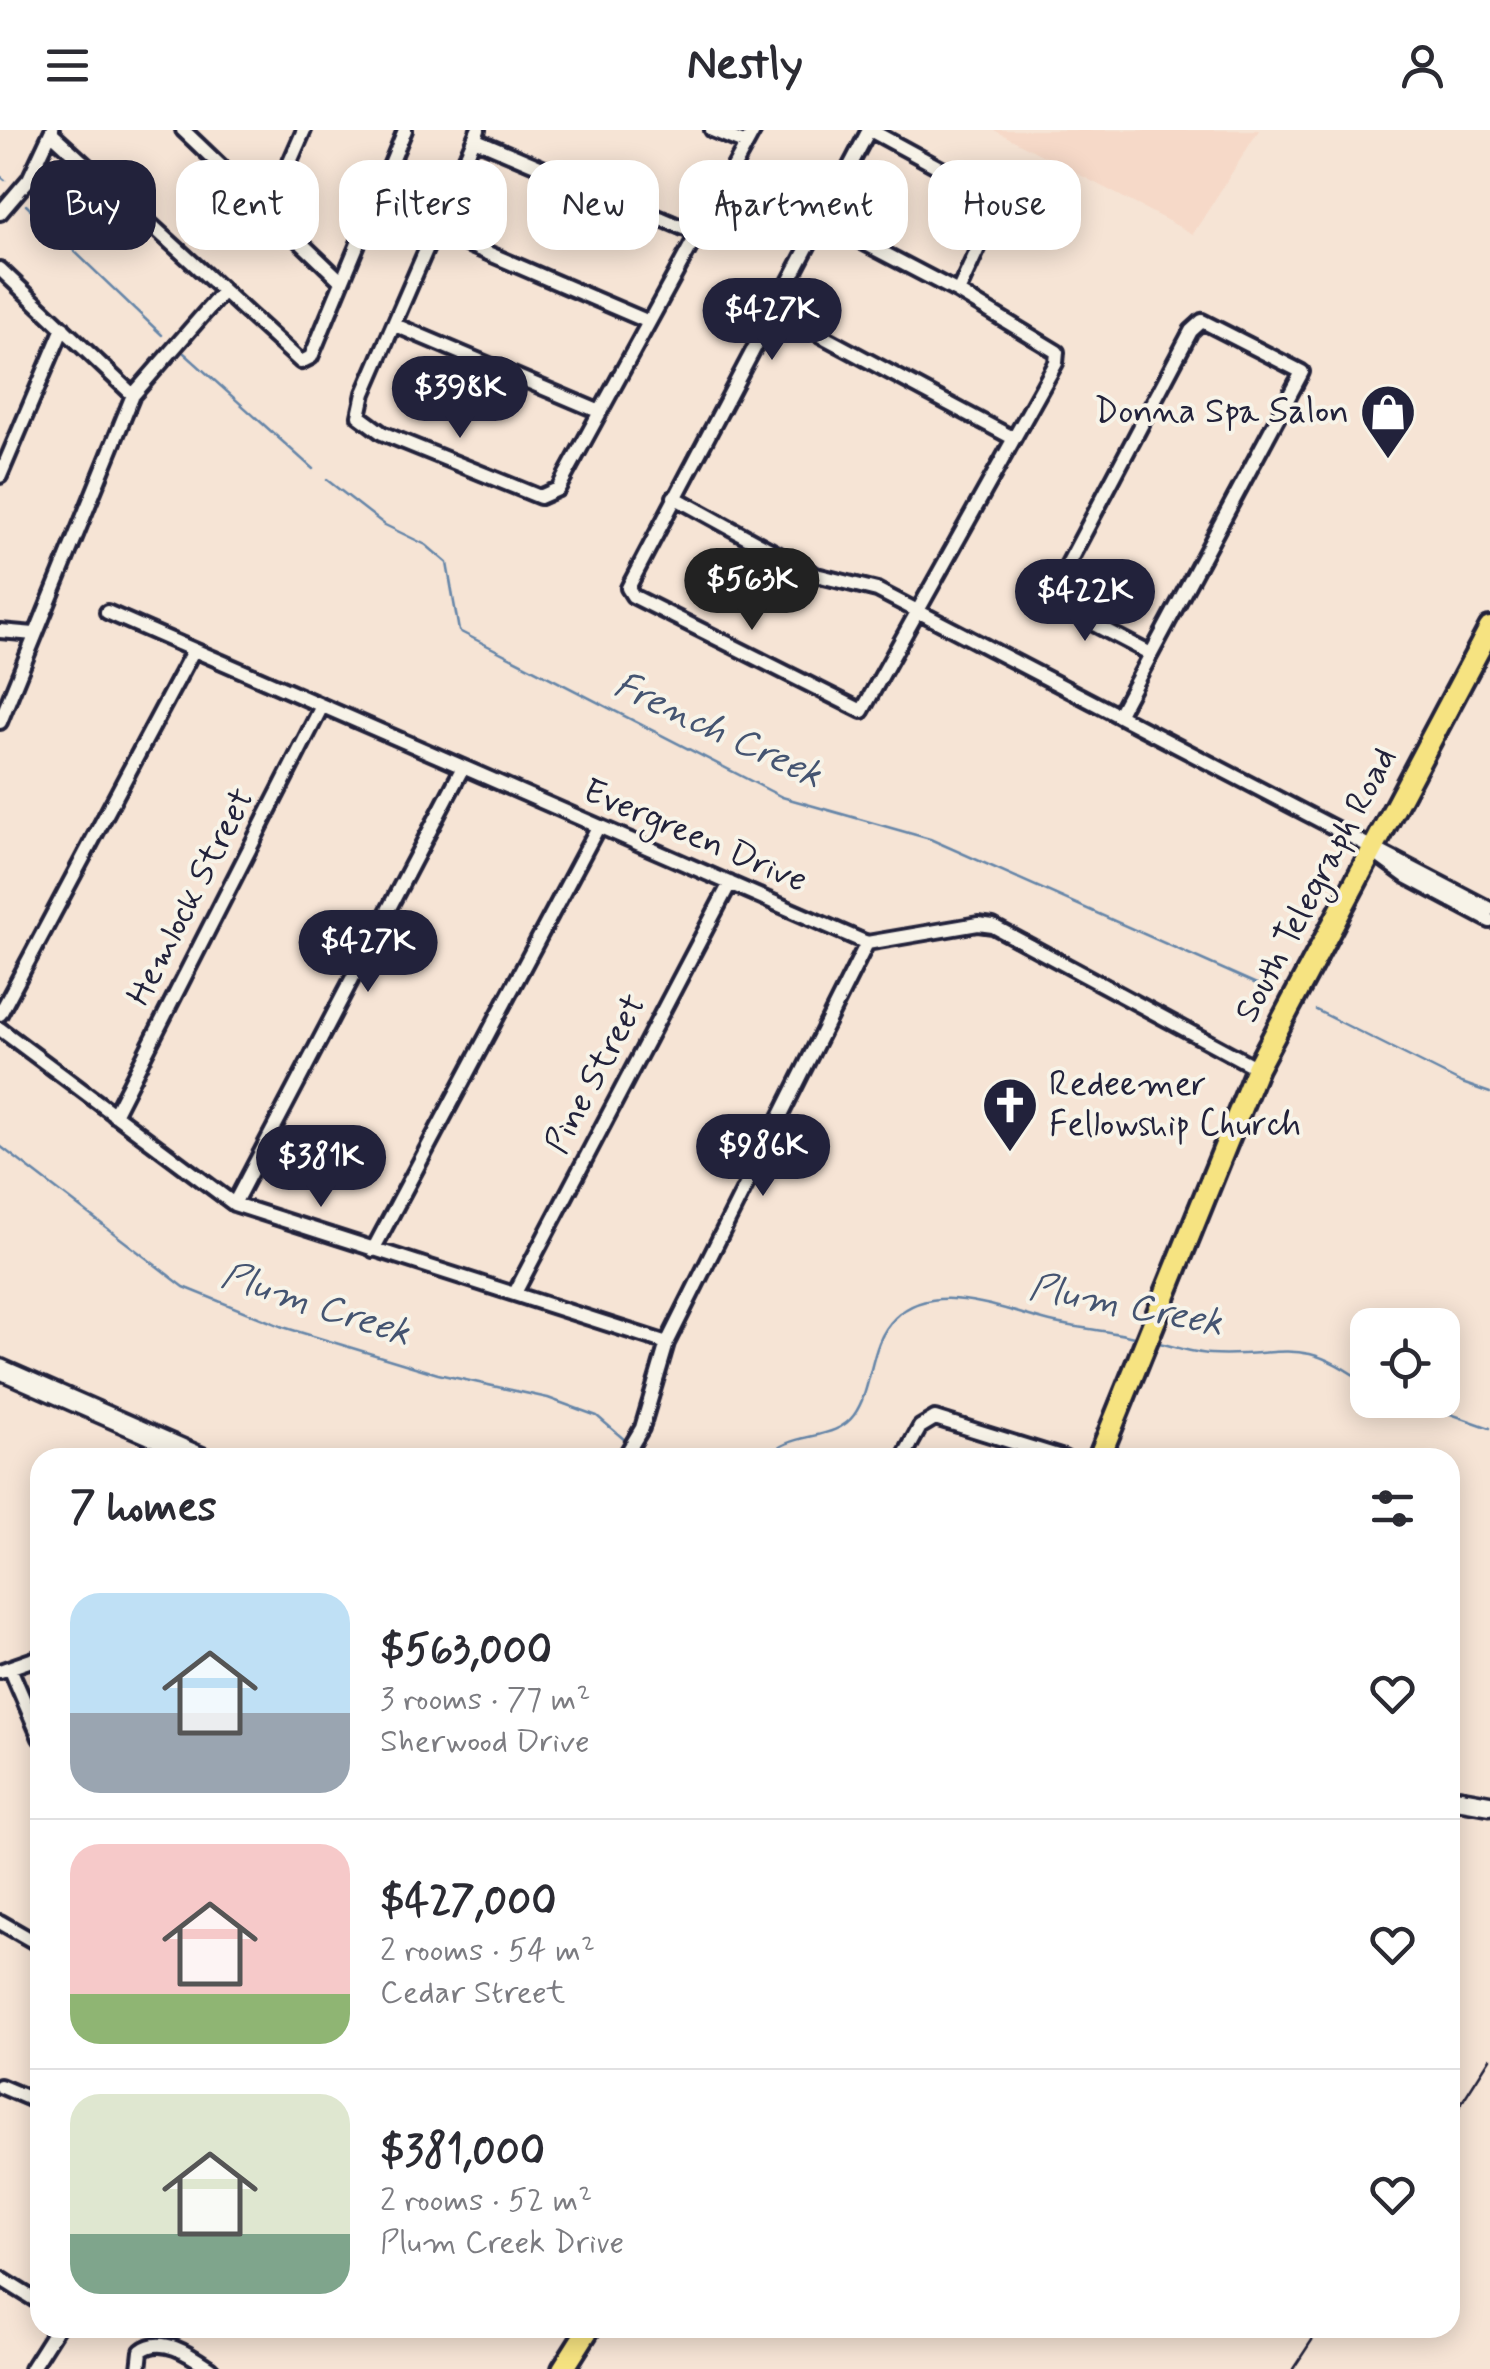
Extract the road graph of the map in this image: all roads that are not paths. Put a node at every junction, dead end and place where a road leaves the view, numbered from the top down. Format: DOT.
graph roads {
  1 [pos="184,130"];
  2 [pos="304,130"];
  3 [pos="405,130"];
  4 [pos="712,130"];
  5 [pos="754,130"];
  6 [pos="870,130"];
  7 [pos="52,132"];
  8 [pos="476,135"];
  9 [pos="746,144"];
  10 [pos="215,160"];
  11 [pos="291,160"];
  12 [pos="465,160"];
  13 [pos="737,160"];
  14 [pos="855,160"];
  15 [pos="0,213"];
  16 [pos="679,227"];
  17 [pos="309,250"];
  18 [pos="426,250"];
  19 [pos="481,250"];
  20 [pos="687,250"];
  21 [pos="809,250"];
  22 [pos="878,250"];
  23 [pos="0,269"];
  24 [pos="342,281"];
  25 [pos="958,292"];
  26 [pos="222,294"];
  27 [pos="777,312"];
  28 [pos="649,322"];
  29 [pos="394,325"];
  30 [pos="64,328"];
  31 [pos="133,395"];
  32 [pos="598,411"];
  33 [pos="1013,438"];
  34 [pos="0,476"];
  35 [pos="674,497"];
  36 [pos="108,612"];
  37 [pos="920,613"];
  38 [pos="1490,628"];
  39 [pos="0,631"];
  40 [pos="34,634"];
  41 [pos="193,652"];
  42 [pos="1151,654"];
  43 [pos="322,706"];
  44 [pos="1120,714"];
  45 [pos="0,722"];
  46 [pos="463,767"];
  47 [pos="598,826"];
  48 [pos="1371,850"];
  49 [pos="730,883"];
  50 [pos="1490,909"];
  51 [pos="1490,921"];
  52 [pos="867,943"];
  53 [pos="0,1014"];
  54 [pos="0,1029"];
  55 [pos="1256,1068"];
  56 [pos="114,1114"];
  57 [pos="234,1204"];
  58 [pos="373,1250"];
  59 [pos="515,1293"];
  60 [pos="667,1343"];
  61 [pos="0,1370"];
  62 [pos="180,1448"];
  63 [pos="630,1448"];
  64 [pos="908,1448"];
  65 [pos="1032,1448"];
  66 [pos="1102,1448"];
  67 [pos="30,1661"];
  68 [pos="5,1670"];
  69 [pos="30,1719"];
  70 [pos="1460,1800"];
  71 [pos="1490,1806"];
  72 [pos="0,1922"];
  73 [pos="30,1938"];
  74 [pos="0,2086"];
  75 [pos="30,2099"];
  76 [pos="0,2278"];
  77 [pos="30,2297"];
  78 [pos="51,2338"];
  79 [pos="583,2338"];
  80 [pos="31,2369"];
  81 [pos="139,2369"];
  82 [pos="212,2369"];
  83 [pos="563,2369"];
  1 -- 10 [label="street"];
  2 -- 11 [label="street"];
  3 -- 24 [label="street"];
  4 -- 9 [label="street"];
  5 -- 9 [label="street"];
  6 -- 14 [label="street"];
  6 -- 25 [label="street"];
  7 -- 15 [label="street"];
  7 -- 26 [label="street"];
  8 -- 12 [label="street"];
  8 -- 16 [label="street"];
  9 -- 13 [label="street"];
  17 -- 24 [label="street"];
  18 -- 29 [label="street"];
  19 -- 28 [label="street"];
  20 -- 28 [label="street"];
  21 -- 27 [label="street"];
  22 -- 25 [label="street"];
  23 -- 30 [label="street"];
  24 -- 26 [label="street"];
  25 -- 33 [label="street"];
  26 -- 31 [label="street"];
  27 -- 33 [label="street"];
  27 -- 35 [label="street"];
  28 -- 32 [label="street"];
  29 -- 32 [label="street"];
  29 -- 32 [label="street"];
  30 -- 31 [label="street"];
  30 -- 34 [label="street"];
  31 -- 40 [label="street"];
  33 -- 37 [label="street"];
  35 -- 37 [label="street"];
  35 -- 37 [label="street"];
  36 -- 41 [label="street, Evergreen Drive"];
  37 -- 44 [label="street"];
  38 -- 48 [label="main road, South Telegraph Road"];
  39 -- 40 [label="street"];
  40 -- 45 [label="street"];
  41 -- 43 [label="street, Evergreen Drive"];
  41 -- 53 [label="street"];
  42 -- 42 [label="street"];
  42 -- 44 [label="street"];
  43 -- 46 [label="street, Evergreen Drive"];
  43 -- 56 [label="street, Hemlock Street"];
  44 -- 48 [label="street"];
  46 -- 47 [label="street, Evergreen Drive"];
  46 -- 57 [label="street"];
  47 -- 49 [label="street, Evergreen Drive"];
  47 -- 58 [label="street"];
  48 -- 50 [label="street"];
  48 -- 51 [label="street"];
  48 -- 55 [label="main road, South Telegraph Road"];
  49 -- 52 [label="street, Evergreen Drive"];
  49 -- 59 [label="street, Pine Street"];
  52 -- 55 [label="street"];
  52 -- 60 [label="street"];
  54 -- 56 [label="street"];
  55 -- 66 [label="main road, South Telegraph Road"];
  56 -- 57 [label="street"];
  57 -- 58 [label="street"];
  58 -- 59 [label="street"];
  59 -- 60 [label="street"];
  60 -- 63 [label="street"];
  61 -- 62 [label="street"];
  64 -- 65 [label="street"];
  67 -- 68 [label="street"];
  68 -- 69 [label="street"];
  70 -- 71 [label="street"];
  72 -- 73 [label="street"];
  74 -- 75 [label="street"];
  76 -- 77 [label="street"];
  78 -- 80 [label="street"];
  79 -- 83 [label="main road"];
  81 -- 82 [label="street"];
}
